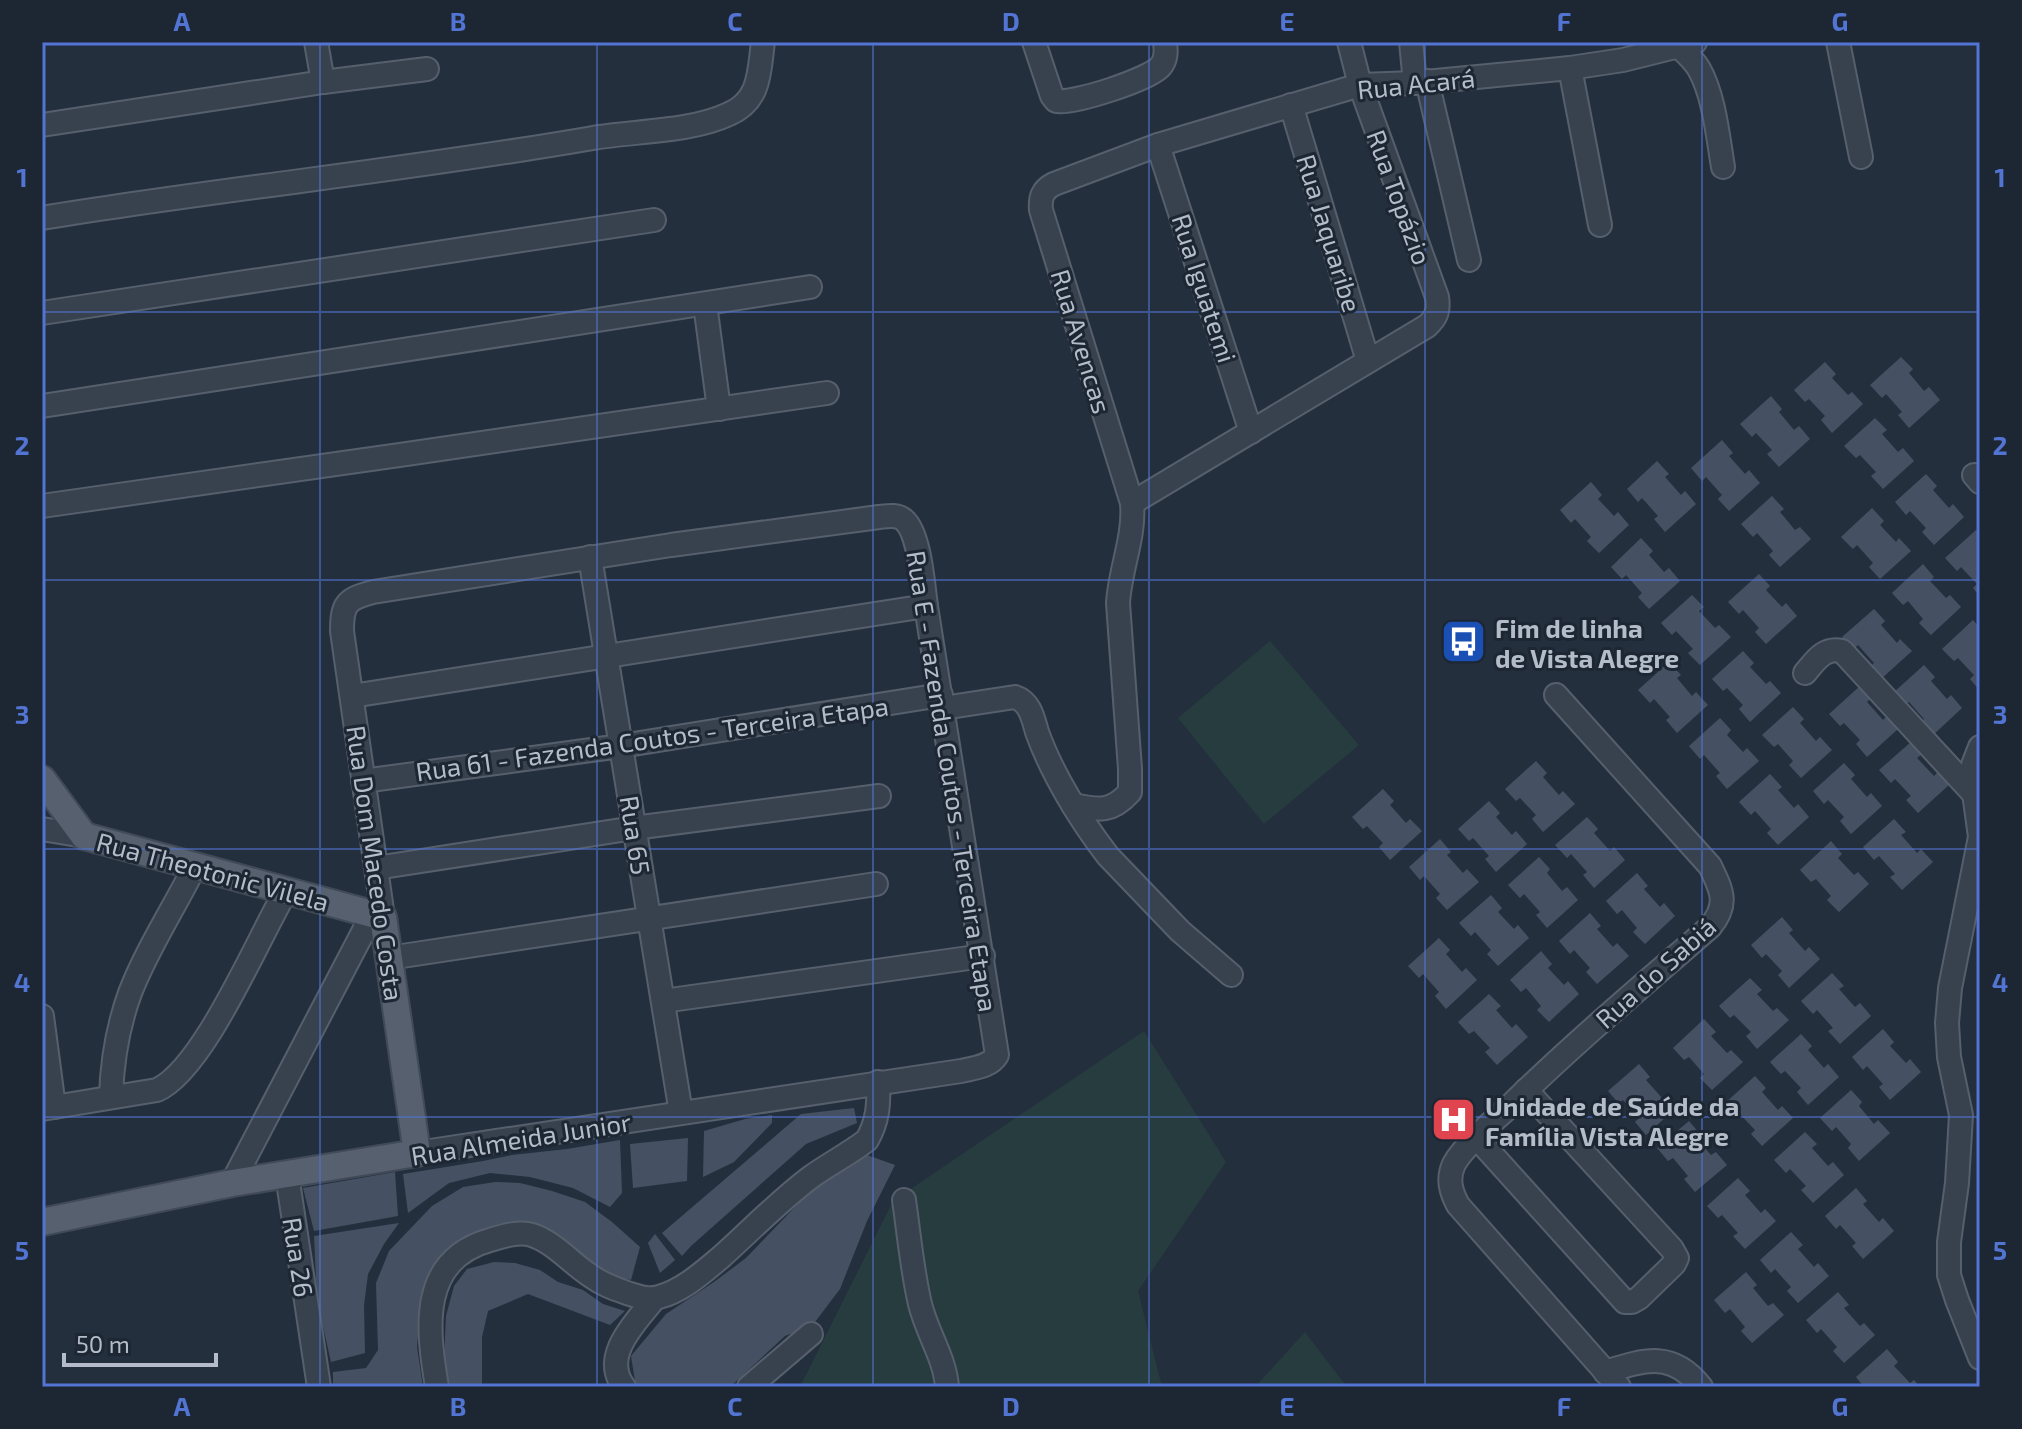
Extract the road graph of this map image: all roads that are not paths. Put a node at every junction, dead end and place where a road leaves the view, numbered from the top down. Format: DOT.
graph roads {
  1 [pos="316,42"];
  2 [pos="1034,42"];
  3 [pos="1165,42"];
  4 [pos="1349,42"];
  5 [pos="1411,42"];
  6 [pos="1838,42"];
  7 [pos="758,43"];
  8 [pos="1684,43"];
  9 [pos="1570,68"];
  10 [pos="427,69"];
  11 [pos="323,82"];
  12 [pos="1421,82"];
  13 [pos="1360,85"];
  14 [pos="1291,105"];
  15 [pos="42,125"];
  16 [pos="1158,145"];
  17 [pos="1861,157"];
  18 [pos="1723,167"];
  19 [pos="1054,184"];
  20 [pos="42,218"];
  21 [pos="654,220"];
  22 [pos="1600,225"];
  23 [pos="1469,260"];
  24 [pos="810,287"];
  25 [pos="705,304"];
  26 [pos="42,313"];
  27 [pos="1368,361"];
  28 [pos="827,393"];
  29 [pos="42,406"];
  30 [pos="719,409"];
  31 [pos="1251,432"];
  32 [pos="1132,503"];
  33 [pos="42,506"];
  34 [pos="590,557"];
  35 [pos="373,592"];
  36 [pos="926,606"];
  37 [pos="606,655"];
  38 [pos="1805,673"];
  39 [pos="1556,695"];
  40 [pos="352,696"];
  41 [pos="942,701"];
  42 [pos="621,746"];
  43 [pos="1980,747"];
  44 [pos="363,781"];
  45 [pos="1973,793"];
  46 [pos="879,796"];
  47 [pos="46,797"];
  48 [pos="1073,805"];
  49 [pos="634,828"];
  50 [pos="42,829"];
  51 [pos="84,836"];
  52 [pos="195,866"];
  53 [pos="376,868"];
  54 [pos="876,884"];
  55 [pos="286,891"];
  56 [pos="377,916"];
  57 [pos="649,918"];
  58 [pos="983,956"];
  59 [pos="389,958"];
  60 [pos="1231,975"];
  61 [pos="663,1001"];
  62 [pos="42,1016"];
  63 [pos="997,1055"];
  64 [pos="878,1082"];
  65 [pos="1526,1090"];
  66 [pos="111,1097"];
  67 [pos="48,1108"];
  68 [pos="681,1113"];
  69 [pos="1477,1138"];
  70 [pos="417,1153"];
  71 [pos="287,1175"];
  72 [pos="232,1183"];
  73 [pos="904,1200"];
  74 [pos="42,1222"];
  75 [pos="654,1299"];
  76 [pos="811,1334"];
  77 [pos="1980,1358"];
  78 [pos="1612,1379"];
  79 [pos="319,1387"];
  80 [pos="437,1387"];
  81 [pos="624,1387"];
  82 [pos="749,1387"];
  83 [pos="947,1387"];
  84 [pos="1701,1387"];
  1 -- 11 [label="street"];
  2 -- 3 [label="street"];
  4 -- 13 [label="street, Rua Topázio"];
  5 -- 12 [label="street, Rua Topázio"];
  6 -- 17 [label="street"];
  7 -- 20 [label="street"];
  8 -- 9 [label="street, Rua Acará"];
  8 -- 18 [label="street"];
  9 -- 12 [label="street, Rua Acará"];
  9 -- 22 [label="street"];
  10 -- 11 [label="street"];
  11 -- 15 [label="street"];
  12 -- 13 [label="street, Rua Acará"];
  12 -- 23 [label="street, Rua Topázio"];
  13 -- 14 [label="street, Rua Acará"];
  13 -- 27 [label="street, Rua Topázio"];
  14 -- 16 [label="street, Rua Acará"];
  14 -- 27 [label="street, Rua Jaquaribe"];
  16 -- 19 [label="street, Rua Acará"];
  16 -- 31 [label="street, Rua Iguatemi"];
  19 -- 32 [label="street, Rua Avencas"];
  21 -- 26 [label="street"];
  24 -- 25 [label="street"];
  25 -- 29 [label="street"];
  25 -- 30 [label="street"];
  27 -- 31 [label="street"];
  28 -- 30 [label="street"];
  30 -- 33 [label="street"];
  31 -- 32 [label="street"];
  32 -- 48 [label="street"];
  34 -- 35 [label="street, Rua E - Fazenda Coutos - Terceira Etapa"];
  34 -- 36 [label="street, Rua E - Fazenda Coutos - Terceira Etapa"];
  34 -- 37 [label="street, Rua 65"];
  35 -- 40 [label="street, Rua Dom Macedo Costa"];
  36 -- 37 [label="street"];
  36 -- 41 [label="street, Rua E - Fazenda Coutos - Terceira Etapa"];
  37 -- 40 [label="street"];
  37 -- 42 [label="street, Rua 65"];
  38 -- 45 [label="street"];
  39 -- 65 [label="street, Rua do Sabiá"];
  40 -- 44 [label="street, Rua Dom Macedo Costa"];
  41 -- 42 [label="street, Rua 61 - Fazenda Coutos - Terceira Etapa"];
  41 -- 48 [label="street, Rua 61 - Fazenda Coutos - Terceira Etapa"];
  41 -- 58 [label="street, Rua E - Fazenda Coutos - Terceira Etapa"];
  42 -- 44 [label="street, Rua 61 - Fazenda Coutos - Terceira Etapa"];
  42 -- 49 [label="street, Rua 65"];
  43 -- 45 [label="street"];
  44 -- 53 [label="street, Rua Dom Macedo Costa"];
  45 -- 77 [label="street"];
  46 -- 49 [label="street"];
  47 -- 51 [label="main road"];
  48 -- 60 [label="street"];
  49 -- 53 [label="street"];
  49 -- 57 [label="street, Rua 65"];
  50 -- 51 [label="street, Rua Theotonic Vilela"];
  51 -- 52 [label="main road, Rua Theotonic Vilela"];
  52 -- 55 [label="main road, Rua Theotonic Vilela"];
  52 -- 66 [label="street"];
  53 -- 56 [label="street, Rua Dom Macedo Costa"];
  54 -- 57 [label="street"];
  55 -- 56 [label="main road, Rua Theotonic Vilela"];
  55 -- 66 [label="street"];
  56 -- 59 [label="main road, Rua Dom Macedo Costa"];
  56 -- 72 [label="street"];
  57 -- 59 [label="street"];
  57 -- 61 [label="street, Rua 65"];
  58 -- 61 [label="street"];
  58 -- 63 [label="street, Rua E - Fazenda Coutos - Terceira Etapa"];
  59 -- 70 [label="main road, Rua Dom Macedo Costa"];
  61 -- 68 [label="street, Rua 65"];
  62 -- 67 [label="street"];
  63 -- 64 [label="street, Rua Almeida Junior"];
  64 -- 68 [label="street, Rua Almeida Junior"];
  64 -- 75 [label="street"];
  65 -- 69 [label="street, Rua do Sabiá"];
  65 -- 69 [label="street"];
  66 -- 67 [label="street"];
  68 -- 70 [label="street, Rua Almeida Junior"];
  69 -- 78 [label="street, Rua do Sabiá"];
  70 -- 71 [label="main road, Rua Almeida Junior"];
  71 -- 72 [label="main road, Rua Almeida Junior"];
  71 -- 79 [label="street, Rua 26"];
  72 -- 74 [label="main road, Rua Almeida Junior"];
  73 -- 83 [label="street"];
  75 -- 80 [label="street"];
  75 -- 81 [label="street"];
  76 -- 82 [label="street"];
  78 -- 84 [label="street"];
}
